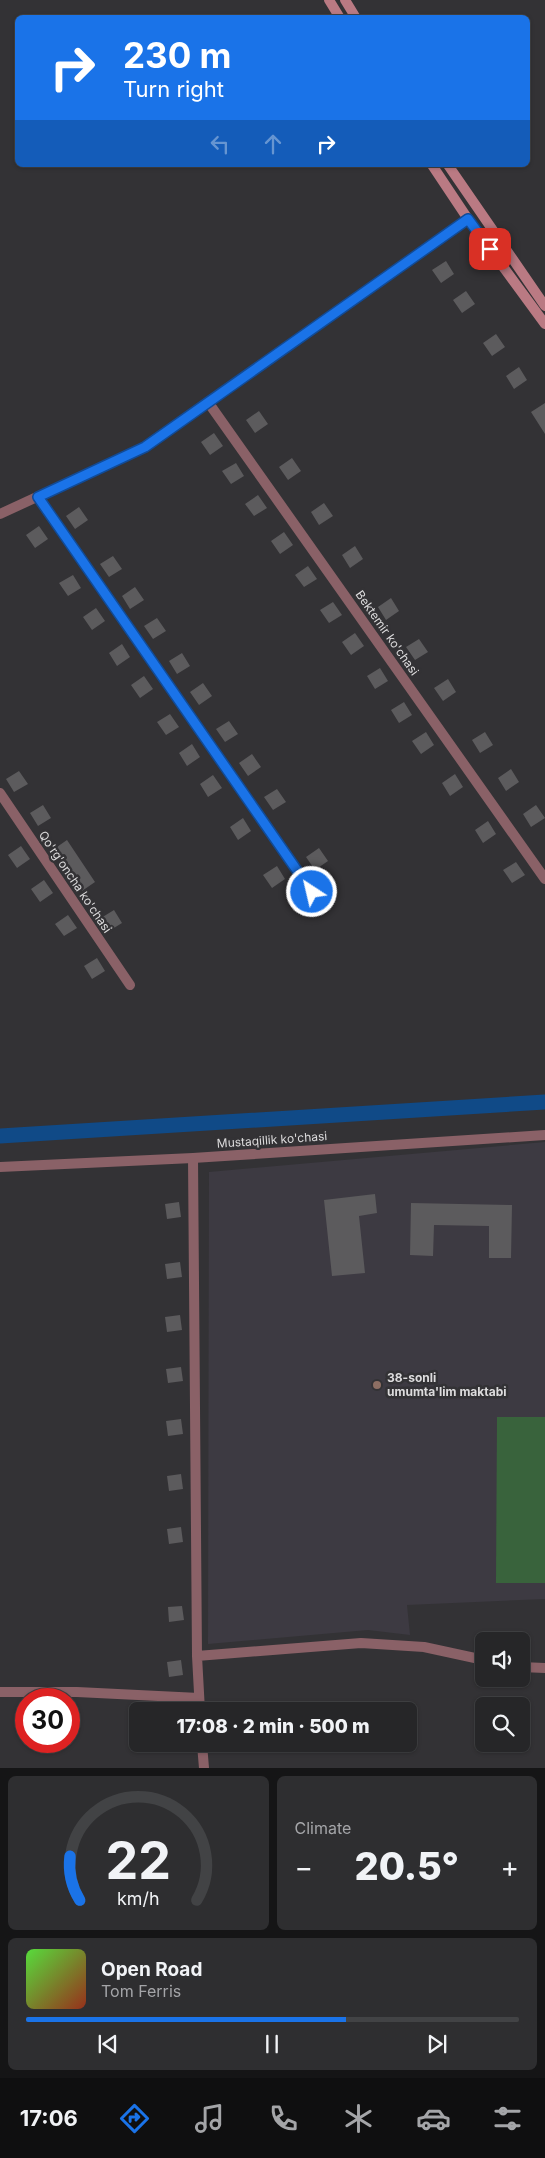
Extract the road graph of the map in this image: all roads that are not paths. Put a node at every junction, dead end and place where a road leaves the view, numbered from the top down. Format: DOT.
graph roads {
  1 [pos="329,0"];
  2 [pos="345,0"];
  3 [pos="338,15"];
  4 [pos="354,15"];
  5 [pos="433,167"];
  6 [pos="449,167"];
  7 [pos="468,219"];
  8 [pos="545,306"];
  9 [pos="545,324"];
  10 [pos="208,402"];
  11 [pos="38,497"];
  12 [pos="0,514"];
  13 [pos="0,793"];
  14 [pos="545,879"];
  15 [pos="312,892"];
  16 [pos="130,986"];
  17 [pos="545,1135"];
  18 [pos="193,1158"];
  19 [pos="0,1167"];
  20 [pos="197,1656"];
  21 [pos="475,1658"];
  22 [pos="530,1667"];
  23 [pos="545,1668"];
  24 [pos="0,1692"];
  25 [pos="199,1698"];
  26 [pos="199,1702"];
  27 [pos="203,1752"];
  28 [pos="204,1768"];
  1 -- 3 [label="main road"];
  2 -- 4 [label="main road"];
  5 -- 7 [label="main road"];
  6 -- 8 [label="main road"];
  7 -- 9 [label="main road"];
  7 -- 10 [label="street"];
  10 -- 11 [label="street"];
  10 -- 14 [label="street, Bektemir ko'chasi"];
  11 -- 12 [label="street"];
  11 -- 15 [label="street"];
  13 -- 16 [label="street, Qo'rg'oncha ko'chasi"];
  17 -- 18 [label="street, Mustaqillik ko'chasi"];
  18 -- 19 [label="street, Mustaqillik ko'chasi"];
  18 -- 20 [label="street"];
  20 -- 21 [label="street"];
  20 -- 25 [label="street"];
  22 -- 23 [label="street"];
  24 -- 25 [label="street"];
  25 -- 26 [label="street"];
  27 -- 28 [label="street"];
}
